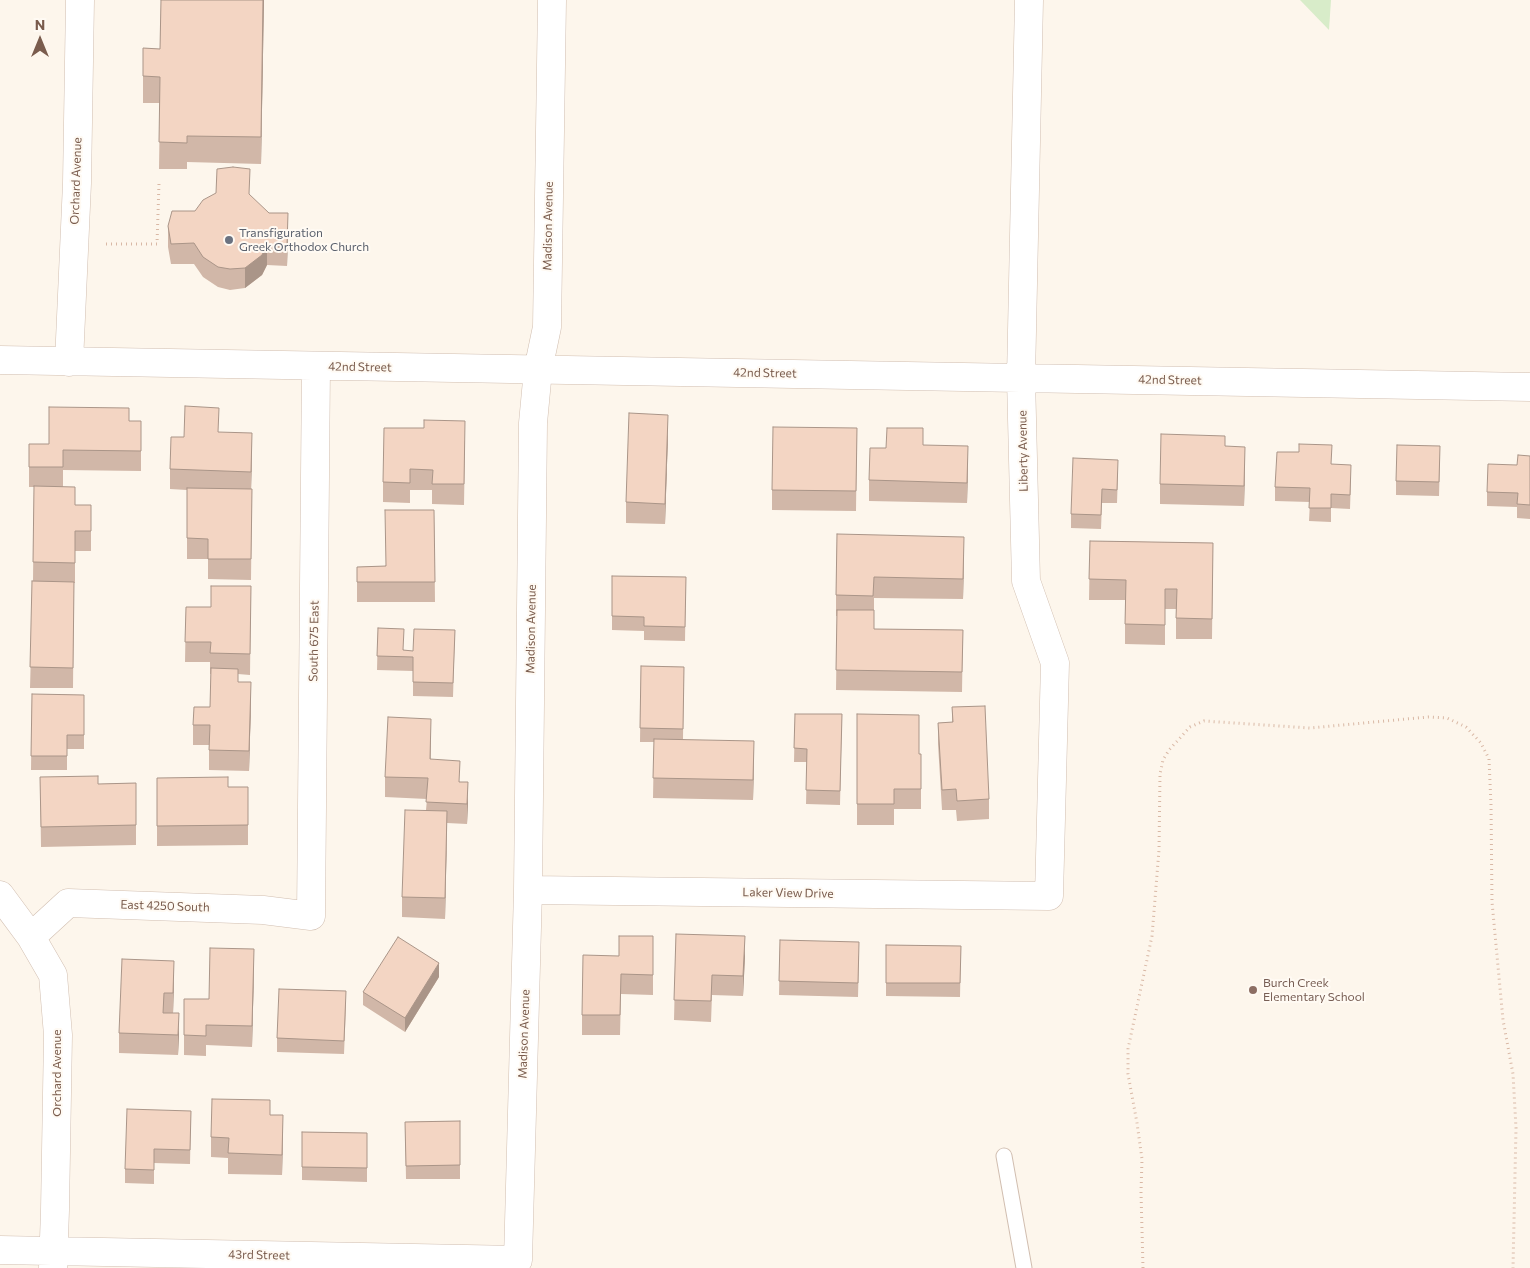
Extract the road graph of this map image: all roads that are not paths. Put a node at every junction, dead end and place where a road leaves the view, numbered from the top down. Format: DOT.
graph roads {
  1 [pos="80,0"];
  2 [pos="552,0"];
  3 [pos="1029,0"];
  4 [pos="0,360"];
  5 [pos="70,362"];
  6 [pos="316,366"];
  7 [pos="538,370"];
  8 [pos="1021,378"];
  9 [pos="1530,387"];
  10 [pos="528,890"];
  11 [pos="0,895"];
  12 [pos="1049,896"];
  13 [pos="312,916"];
  14 [pos="31,937"];
  15 [pos="1004,1156"];
  16 [pos="0,1250"];
  17 [pos="53,1259"];
  18 [pos="518,1260"];
  19 [pos="1024,1268"];
  1 -- 5 [label="street, Orchard Avenue"];
  2 -- 7 [label="street, Madison Avenue"];
  3 -- 8 [label="street, Liberty Avenue"];
  4 -- 5 [label="street, 42nd Street"];
  5 -- 6 [label="street, 42nd Street"];
  6 -- 7 [label="street, 42nd Street"];
  6 -- 13 [label="street, South 675 East"];
  7 -- 8 [label="street, 42nd Street"];
  7 -- 10 [label="street, Madison Avenue"];
  8 -- 9 [label="street, 42nd Street"];
  8 -- 12 [label="street, Liberty Avenue"];
  10 -- 12 [label="street, Laker View Drive"];
  10 -- 18 [label="street, Madison Avenue"];
  11 -- 14 [label="street, Orchard Avenue"];
  13 -- 14 [label="street, East 4250 South"];
  14 -- 17 [label="street, Orchard Avenue"];
  15 -- 19 [label="lane"];
  16 -- 17 [label="street, 43rd Street"];
  17 -- 18 [label="street, 43rd Street"];
}
